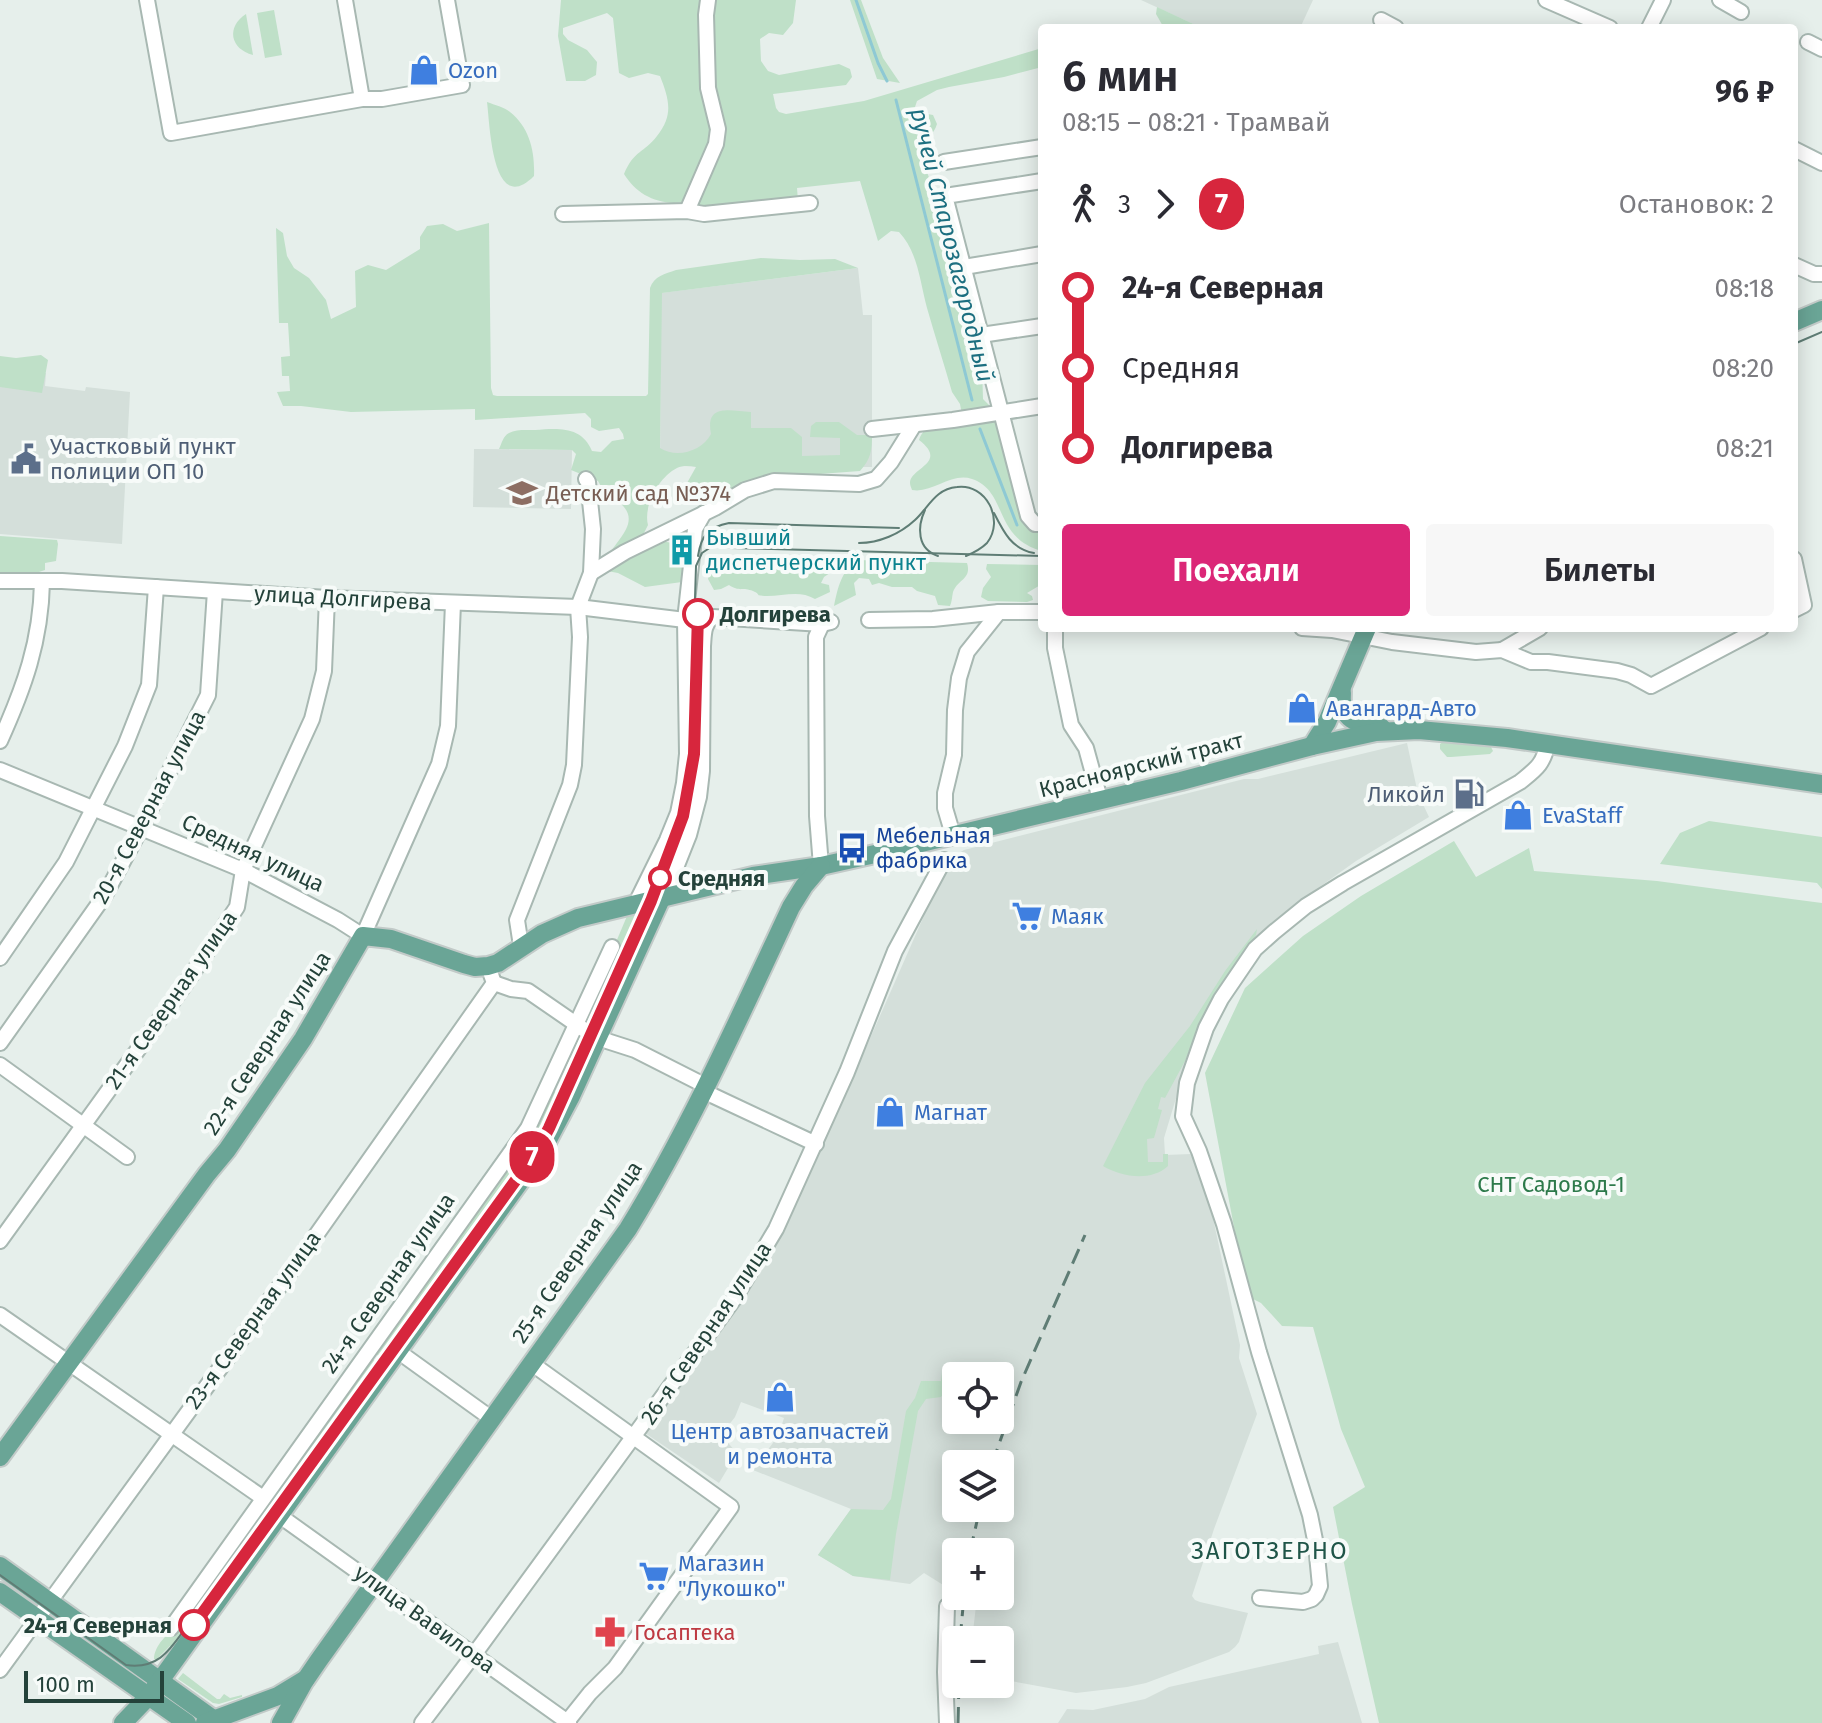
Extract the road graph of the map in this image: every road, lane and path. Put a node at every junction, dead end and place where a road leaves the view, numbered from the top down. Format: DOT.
graph roads {
  1 [pos="147,0"];
  2 [pos="345,0"];
  3 [pos="447,0"];
  4 [pos="708,0"];
  5 [pos="1546,0"];
  6 [pos="1663,0"];
  7 [pos="1720,0"];
  8 [pos="1741,12"];
  9 [pos="1381,20"];
  10 [pos="1388,24"];
  11 [pos="1601,24"];
  12 [pos="1651,24"];
  13 [pos="1808,42"];
  14 [pos="1822,49"];
  15 [pos="362,99"];
  16 [pos="1038,148"];
  17 [pos="1798,151"];
  18 [pos="944,162"];
  19 [pos="1822,163"];
  20 [pos="1038,182"];
  21 [pos="810,203"];
  22 [pos="687,211"];
  23 [pos="563,214"];
  24 [pos="1038,255"];
  25 [pos="964,267"];
  26 [pos="1798,267"];
  27 [pos="1822,274"];
  28 [pos="1822,310"];
  29 [pos="1798,320"];
  30 [pos="1038,327"];
  31 [pos="981,335"];
  32 [pos="1038,406"];
  33 [pos="1001,411"];
  34 [pos="914,425"];
  35 [pos="872,429"];
  36 [pos="586,479"];
  37 [pos="704,513"];
  38 [pos="1038,524"];
  39 [pos="591,573"];
  40 [pos="0,581"];
  41 [pos="42,582"];
  42 [pos="156,587"];
  43 [pos="215,591"];
  44 [pos="327,598"];
  45 [pos="453,603"];
  46 [pos="578,607"];
  47 [pos="999,612"];
  48 [pos="1038,612"];
  49 [pos="685,620"];
  50 [pos="869,620"];
  51 [pos="1055,632"];
  52 [pos="1365,632"];
  53 [pos="1533,632"];
  54 [pos="1753,632"];
  55 [pos="1502,650"];
  56 [pos="1342,686"];
  57 [pos="1397,730"];
  58 [pos="0,741"];
  59 [pos="1548,743"];
  60 [pos="1312,746"];
  61 [pos="0,770"];
  62 [pos="1822,784"];
  63 [pos="1100,799"];
  64 [pos="94,809"];
  65 [pos="141,828"];
  66 [pos="953,835"];
  67 [pos="944,860"];
  68 [pos="821,866"];
  69 [pos="243,870"];
  70 [pos="663,898"];
  71 [pos="635,905"];
  72 [pos="363,936"];
  73 [pos="521,946"];
  74 [pos="612,947"];
  75 [pos="0,958"];
  76 [pos="491,975"];
  77 [pos="577,1024"];
  78 [pos="597,1037"];
  79 [pos="0,1043"];
  80 [pos="0,1065"];
  81 [pos="705,1089"];
  82 [pos="84,1126"];
  83 [pos="816,1144"];
  84 [pos="127,1157"];
  85 [pos="0,1241"];
  86 [pos="0,1315"];
  87 [pos="406,1357"];
  88 [pos="69,1362"];
  89 [pos="531,1363"];
  90 [pos="492,1419"];
  91 [pos="172,1434"];
  92 [pos="634,1437"];
  93 [pos="0,1457"];
  94 [pos="263,1498"];
  95 [pos="280,1516"];
  96 [pos="0,1566"];
  97 [pos="374,1583"];
  98 [pos="0,1592"];
  99 [pos="1260,1598"];
  100 [pos="50,1602"];
  101 [pos="947,1610"];
  102 [pos="38,1619"];
  103 [pos="171,1628"];
  104 [pos="474,1655"];
  105 [pos="0,1670"];
  106 [pos="123,1679"];
  107 [pos="306,1679"];
  108 [pos="154,1689"];
  109 [pos="210,1722"];
  110 [pos="120,1723"];
  111 [pos="187,1723"];
  112 [pos="281,1723"];
  113 [pos="422,1723"];
  114 [pos="567,1723"];
  115 [pos="947,1723"];
  1 -- 15 [label="street"];
  2 -- 15 [label="street"];
  3 -- 15 [label="street"];
  4 -- 22 [label="street"];
  5 -- 11 [label="street"];
  6 -- 12 [label="street"];
  7 -- 8 [label="street"];
  9 -- 10 [label="street"];
  13 -- 14 [label="street"];
  16 -- 18 [label="street"];
  17 -- 19 [label="street"];
  20 -- 25 [label="street"];
  21 -- 22 [label="street"];
  22 -- 23 [label="street"];
  24 -- 25 [label="street"];
  25 -- 31 [label="street"];
  26 -- 27 [label="street"];
  28 -- 29 [label="main road"];
  30 -- 31 [label="street"];
  31 -- 33 [label="street"];
  32 -- 33 [label="street"];
  33 -- 34 [label="street"];
  33 -- 38 [label="street"];
  34 -- 35 [label="street"];
  34 -- 37 [label="street"];
  36 -- 39 [label="street"];
  37 -- 39 [label="street"];
  37 -- 49 [label="street"];
  39 -- 46 [label="street"];
  40 -- 41 [label="street, улица Долгирева"];
  41 -- 42 [label="street, улица Долгирева"];
  41 -- 58 [label="street"];
  42 -- 43 [label="street, улица Долгирева"];
  42 -- 64 [label="street"];
  43 -- 44 [label="street, улица Долгирева"];
  43 -- 65 [label="street, 20-я Северная улица"];
  44 -- 45 [label="street, улица Долгирева"];
  44 -- 69 [label="street, 21-я Северная улица"];
  45 -- 46 [label="street, улица Долгирева"];
  45 -- 72 [label="street, 22-я Северная улица"];
  46 -- 49 [label="street, улица Долгирева"];
  46 -- 73 [label="street"];
  47 -- 48 [label="street"];
  47 -- 50 [label="street"];
  47 -- 66 [label="street"];
  49 -- 71 [label="street"];
  51 -- 63 [label="street"];
  52 -- 55 [label="street"];
  52 -- 56 [label="main road"];
  53 -- 55 [label="street"];
  54 -- 55 [label="street"];
  56 -- 57 [label="main road"];
  56 -- 60 [label="main road"];
  57 -- 59 [label="main road, Красноярский тракт"];
  57 -- 60 [label="main road, Красноярский тракт"];
  59 -- 62 [label="main road, Красноярский тракт"];
  59 -- 99 [label="street"];
  60 -- 63 [label="main road, Красноярский тракт"];
  61 -- 64 [label="street, Средняя улица"];
  63 -- 66 [label="main road, Красноярский тракт"];
  64 -- 65 [label="street, Средняя улица"];
  64 -- 75 [label="street"];
  65 -- 69 [label="street, Средняя улица"];
  65 -- 79 [label="street, 20-я Северная улица"];
  66 -- 68 [label="main road, Красноярский тракт"];
  67 -- 83 [label="street, 26-я Северная улица"];
  68 -- 70 [label="main road, Красноярский тракт"];
  68 -- 70 [label="street"];
  68 -- 81 [label="main road, 25-я Северная улица"];
  69 -- 72 [label="street, Средняя улица"];
  69 -- 82 [label="street, 21-я Северная улица"];
  70 -- 71 [label="main road, Красноярский тракт"];
  70 -- 78 [label="main road"];
  71 -- 73 [label="main road, Красноярский тракт"];
  72 -- 76 [label="main road, Средняя улица"];
  72 -- 88 [label="main road, 22-я Северная улица"];
  73 -- 76 [label="main road, Красноярский тракт"];
  74 -- 77 [label="street, 24-я Северная улица"];
  76 -- 77 [label="street, Средняя улица"];
  76 -- 91 [label="street, 23-я Северная улица"];
  77 -- 78 [label="street, Средняя улица"];
  77 -- 94 [label="street, 24-я Северная улица"];
  78 -- 81 [label="street, Средняя улица"];
  78 -- 95 [label="main road"];
  80 -- 82 [label="street"];
  81 -- 83 [label="street, Средняя улица"];
  81 -- 89 [label="main road, 25-я Северная улица"];
  82 -- 84 [label="street"];
  82 -- 85 [label="street, 21-я Северная улица"];
  83 -- 92 [label="street, 26-я Северная улица"];
  86 -- 88 [label="street"];
  87 -- 90 [label="street"];
  88 -- 91 [label="street"];
  88 -- 93 [label="main road, 22-я Северная улица"];
  89 -- 90 [label="main road, 25-я Северная улица"];
  89 -- 92 [label="street"];
  90 -- 97 [label="main road, 25-я Северная улица"];
  91 -- 94 [label="street"];
  91 -- 100 [label="street, 23-я Северная улица"];
  92 -- 104 [label="street, 26-я Северная улица"];
  92 -- 114 [label="street"];
  94 -- 103 [label="street, 24-я Северная улица"];
  95 -- 97 [label="street, улица Вавилова"];
  95 -- 108 [label="main road"];
  96 -- 100 [label="main road"];
  97 -- 104 [label="street, улица Вавилова"];
  97 -- 107 [label="main road, 25-я Северная улица"];
  98 -- 102 [label="main road"];
  100 -- 102 [label="street, 23-я Северная улица"];
  100 -- 108 [label="main road"];
  101 -- 115 [label="street"];
  102 -- 105 [label="street, 23-я Северная улица"];
  102 -- 106 [label="main road"];
  104 -- 113 [label="street, 26-я Северная улица"];
  104 -- 114 [label="street, улица Вавилова"];
  106 -- 108 [label="main road"];
  106 -- 110 [label="main road"];
  107 -- 109 [label="main road, 25-я Северная улица"];
  107 -- 112 [label="main road"];
  108 -- 109 [label="main road"];
  108 -- 110 [label="main road"];
  108 -- 111 [label="main road"];
}
